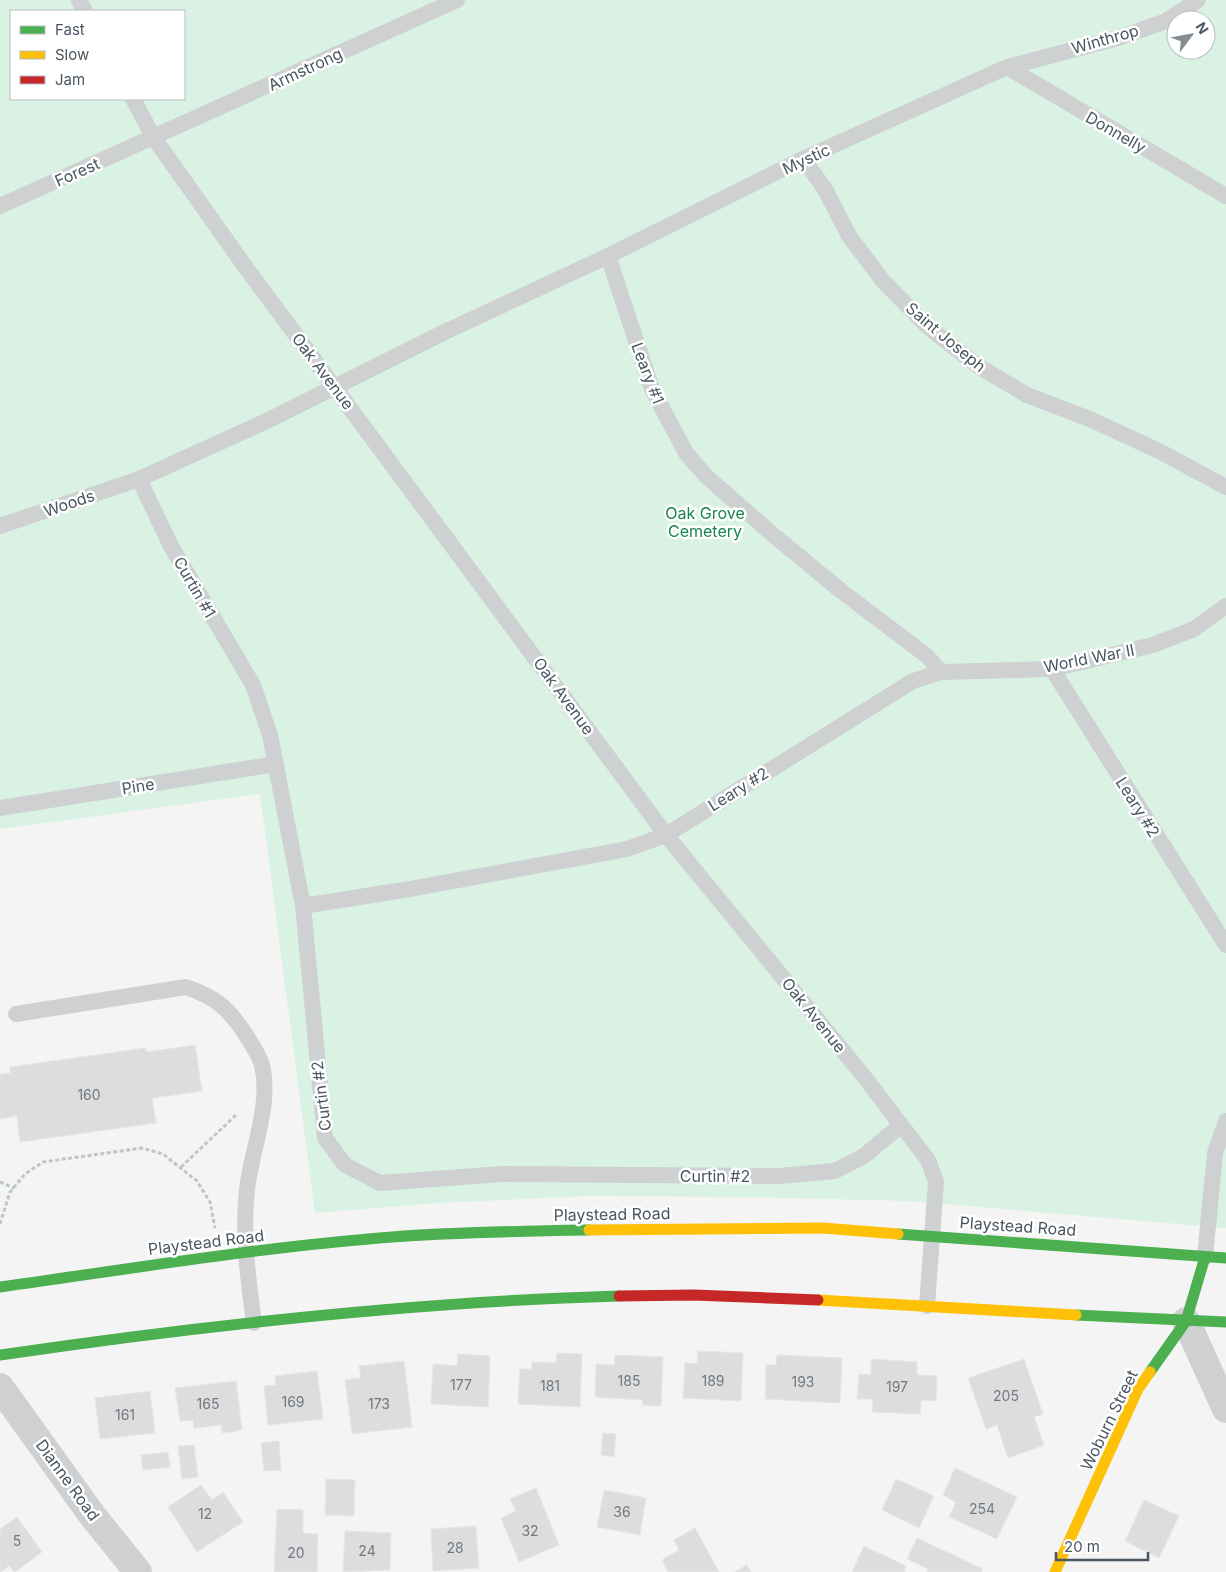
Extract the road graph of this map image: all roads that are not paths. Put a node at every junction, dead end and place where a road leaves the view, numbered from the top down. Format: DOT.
graph roads {
  1 [pos="457,0"];
  2 [pos="1198,0"];
  3 [pos="1007,67"];
  4 [pos="134,100"];
  5 [pos="154,138"];
  6 [pos="803,160"];
  7 [pos="1226,196"];
  8 [pos="0,206"];
  9 [pos="608,256"];
  10 [pos="335,386"];
  11 [pos="139,479"];
  12 [pos="1226,487"];
  13 [pos="0,526"];
  14 [pos="1226,606"];
  15 [pos="1052,669"];
  16 [pos="941,672"];
  17 [pos="276,764"];
  18 [pos="0,808"];
  19 [pos="666,835"];
  20 [pos="303,906"];
  21 [pos="1226,945"];
  22 [pos="16,1014"];
  23 [pos="1226,1121"];
  24 [pos="901,1125"];
  25 [pos="930,1236"];
  26 [pos="245,1253"];
  27 [pos="1205,1257"];
  28 [pos="1226,1258"];
  29 [pos="0,1286"];
  30 [pos="926,1306"];
  31 [pos="1186,1321"];
  32 [pos="1226,1322"];
  33 [pos="254,1323"];
  34 [pos="0,1355"];
  35 [pos="0,1387"];
  36 [pos="1226,1409"];
  37 [pos="138,1572"];
  38 [pos="1055,1572"];
  1 -- 5 [label="lane, Armstrong"];
  2 -- 3 [label="lane, Winthrop"];
  3 -- 6 [label="lane, Mystic"];
  3 -- 7 [label="lane, Donnelly"];
  4 -- 5 [label="lane, Oak Avenue"];
  5 -- 8 [label="lane, Forest"];
  5 -- 10 [label="lane, Oak Avenue"];
  6 -- 9 [label="lane, Mystic"];
  6 -- 12 [label="lane, Saint Joseph"];
  9 -- 10 [label="lane"];
  9 -- 16 [label="lane, Leary #1"];
  10 -- 11 [label="lane"];
  10 -- 19 [label="lane, Oak Avenue"];
  11 -- 13 [label="lane, Woods"];
  11 -- 17 [label="lane, Curtin #1"];
  14 -- 15 [label="lane, World War II"];
  15 -- 16 [label="lane, World War II"];
  15 -- 21 [label="lane, Leary #2"];
  16 -- 19 [label="lane, Leary #2"];
  17 -- 18 [label="lane, Pine"];
  17 -- 20 [label="lane, Curtin #1"];
  19 -- 20 [label="lane"];
  19 -- 24 [label="lane, Oak Avenue"];
  20 -- 24 [label="lane, Curtin #2"];
  22 -- 26 [label="lane"];
  23 -- 27 [label="lane"];
  24 -- 25 [label="lane, Oak Avenue"];
  25 -- 26 [label="main road, Playstead Road"];
  25 -- 27 [label="main road, Playstead Road"];
  25 -- 30 [label="lane, Oak Avenue"];
  26 -- 29 [label="main road, Playstead Road"];
  26 -- 33 [label="lane"];
  27 -- 28 [label="main road, Playstead Road"];
  27 -- 31 [label="main road, Woburn Street"];
  30 -- 31 [label="main road"];
  30 -- 33 [label="main road"];
  31 -- 32 [label="main road"];
  31 -- 36 [label="street"];
  31 -- 38 [label="main road, Woburn Street"];
  33 -- 34 [label="main road"];
  35 -- 37 [label="street, Dianne Road"];
}
